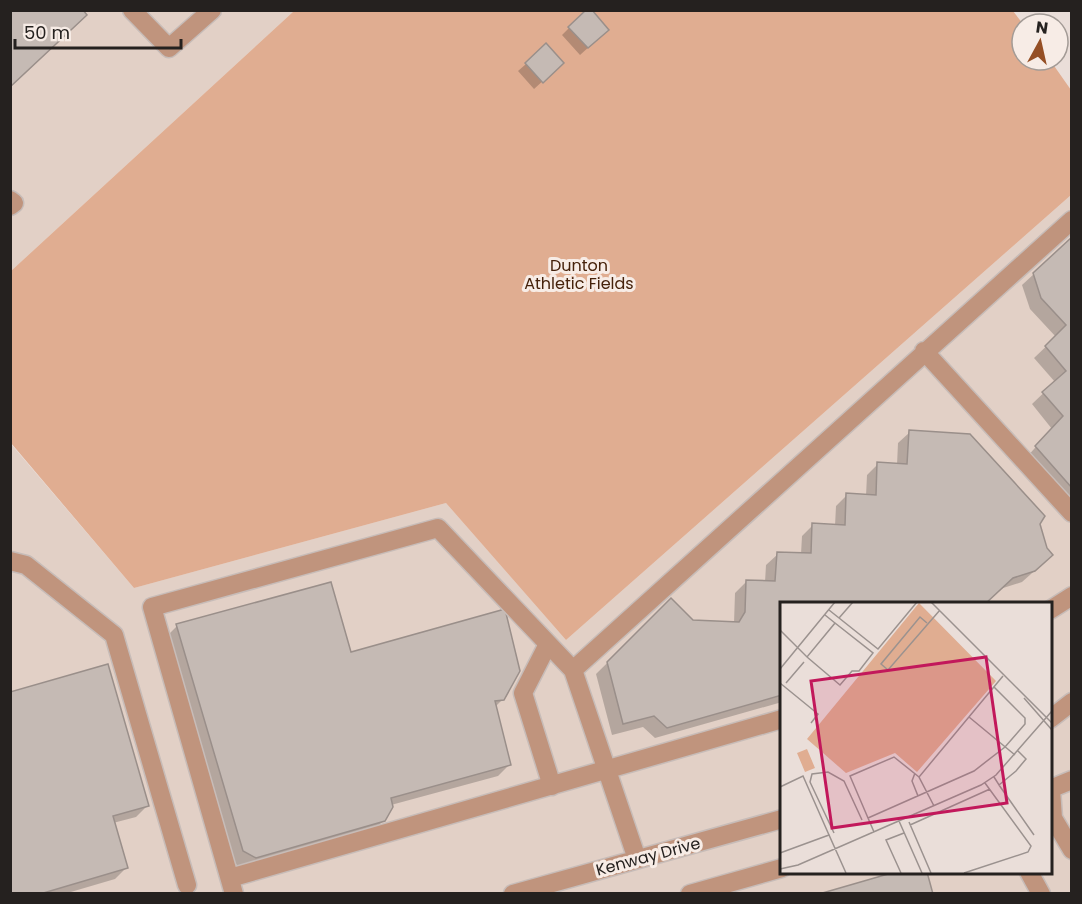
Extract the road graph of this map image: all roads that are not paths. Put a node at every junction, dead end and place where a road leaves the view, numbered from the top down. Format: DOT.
graph roads {
  1 [pos="132,10"];
  2 [pos="212,10"];
  3 [pos="10,200"];
  4 [pos="10,206"];
  5 [pos="1071,220"];
  6 [pos="924,351"];
  7 [pos="1071,513"];
  8 [pos="10,561"];
  9 [pos="1071,596"];
  10 [pos="1052,609"];
  11 [pos="548,644"];
  12 [pos="573,670"];
  13 [pos="1071,702"];
  14 [pos="1052,717"];
  15 [pos="780,720"];
  16 [pos="608,770"];
  17 [pos="1071,780"];
  18 [pos="552,786"];
  19 [pos="1052,789"];
  20 [pos="1052,804"];
  21 [pos="780,820"];
  22 [pos="1071,850"];
  23 [pos="637,859"];
  24 [pos="780,869"];
  25 [pos="1030,874"];
  26 [pos="187,885"];
  27 [pos="232,886"];
  28 [pos="513,894"];
  29 [pos="690,894"];
  30 [pos="1041,894"];
  1 -- 2 [label="street"];
  3 -- 4 [label="street"];
  5 -- 6 [label="street"];
  6 -- 7 [label="street"];
  6 -- 12 [label="street"];
  8 -- 26 [label="street"];
  9 -- 10 [label="street"];
  11 -- 12 [label="street"];
  11 -- 18 [label="street"];
  11 -- 27 [label="street"];
  12 -- 16 [label="street"];
  13 -- 14 [label="street"];
  15 -- 16 [label="street"];
  16 -- 18 [label="street"];
  16 -- 23 [label="street"];
  17 -- 19 [label="street"];
  18 -- 27 [label="street"];
  20 -- 22 [label="street"];
  21 -- 23 [label="street, Kenway Drive"];
  23 -- 28 [label="street, Kenway Drive"];
  24 -- 29 [label="street"];
  25 -- 30 [label="street"];
}
